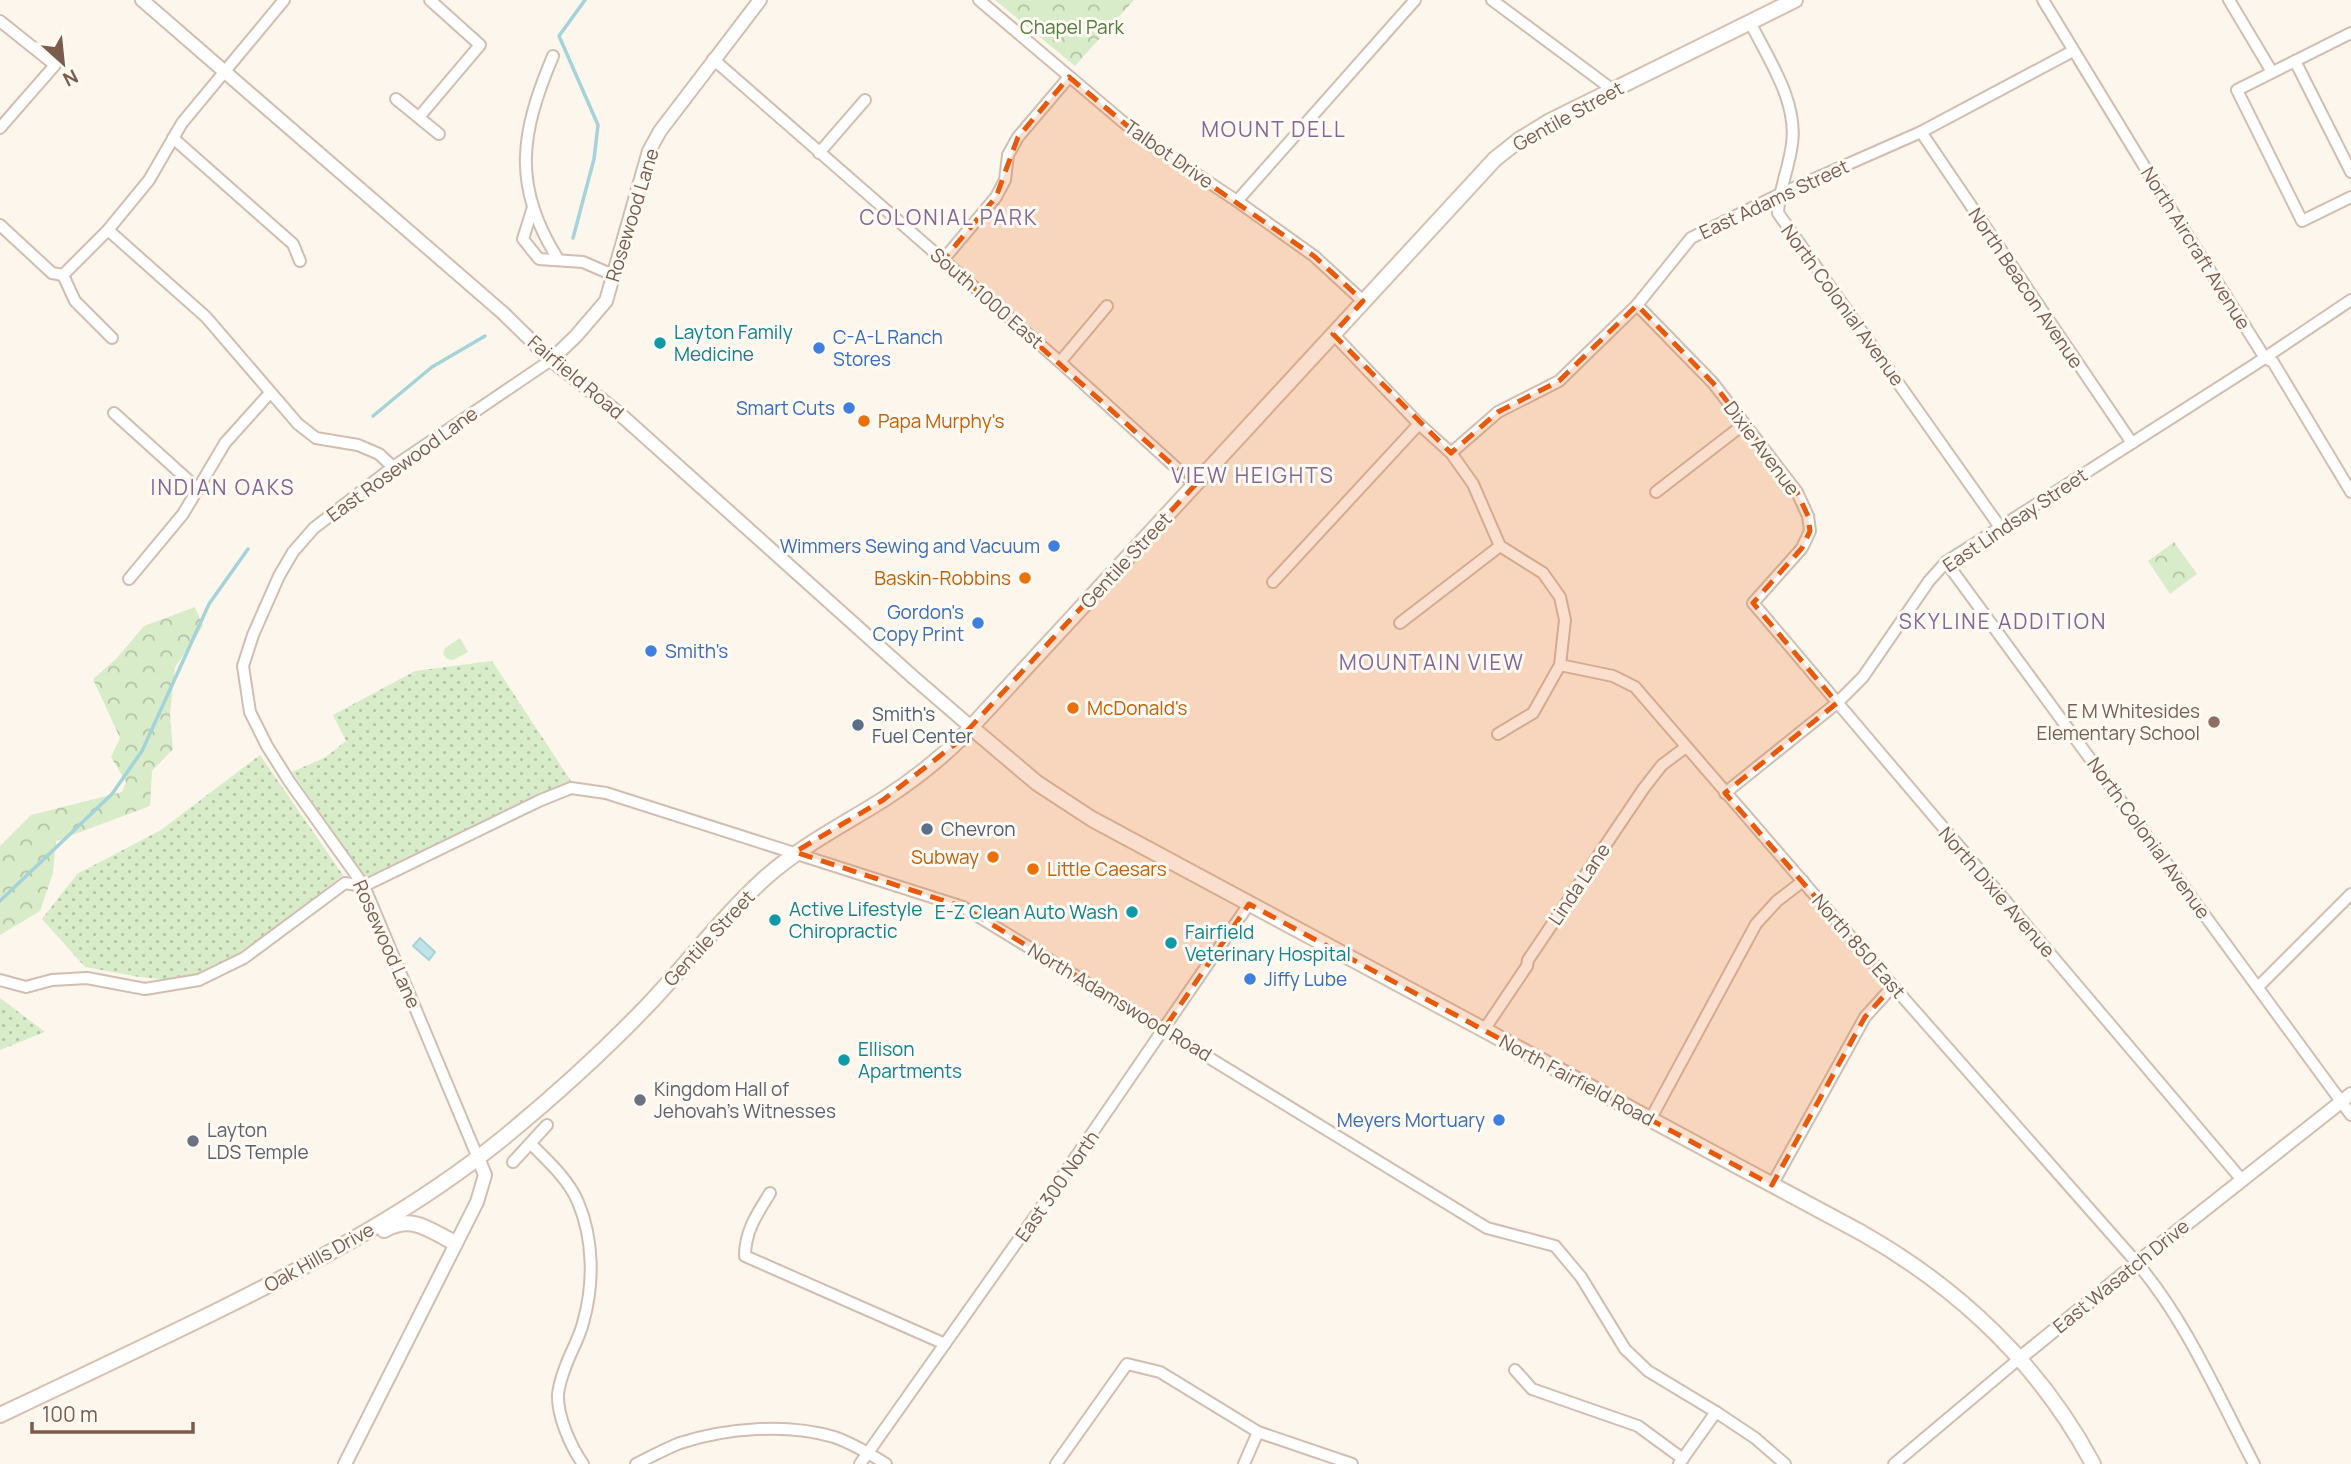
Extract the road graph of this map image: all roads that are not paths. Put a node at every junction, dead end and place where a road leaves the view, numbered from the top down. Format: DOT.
graph roads {
  1 [pos="142,0"];
  2 [pos="284,0"];
  3 [pos="430,0"];
  4 [pos="760,0"];
  5 [pos="979,0"];
  6 [pos="1415,0"];
  7 [pos="1492,0"];
  8 [pos="1795,0"];
  9 [pos="2043,0"];
  10 [pos="2229,0"];
  11 [pos="0,21"];
  12 [pos="1750,22"];
  13 [pos="2351,33"];
  14 [pos="2073,51"];
  15 [pos="553,56"];
  16 [pos="713,59"];
  17 [pos="2295,61"];
  18 [pos="225,71"];
  19 [pos="2272,72"];
  20 [pos="1069,77"];
  21 [pos="1612,90"];
  22 [pos="396,99"];
  23 [pos="865,100"];
  24 [pos="419,117"];
  25 [pos="0,128"];
  26 [pos="1921,132"];
  27 [pos="439,134"];
  28 [pos="173,138"];
  29 [pos="819,153"];
  30 [pos="2351,172"];
  31 [pos="1779,195"];
  32 [pos="2351,197"];
  33 [pos="1237,201"];
  34 [pos="533,207"];
  35 [pos="0,225"];
  36 [pos="108,230"];
  37 [pos="558,259"];
  38 [pos="943,260"];
  39 [pos="300,261"];
  40 [pos="63,275"];
  41 [pos="613,275"];
  42 [pos="2351,300"];
  43 [pos="1363,301"];
  44 [pos="1637,305"];
  45 [pos="1107,306"];
  46 [pos="1333,334"];
  47 [pos="112,338"];
  48 [pos="2265,358"];
  49 [pos="551,360"];
  50 [pos="1060,362"];
  51 [pos="269,394"];
  52 [pos="114,413"];
  53 [pos="1419,424"];
  54 [pos="1744,424"];
  55 [pos="2132,443"];
  56 [pos="1451,453"];
  57 [pos="393,467"];
  58 [pos="1195,485"];
  59 [pos="198,489"];
  60 [pos="1656,492"];
  61 [pos="2351,492"];
  62 [pos="2000,527"];
  63 [pos="1500,546"];
  64 [pos="1946,562"];
  65 [pos="129,579"];
  66 [pos="1273,582"];
  67 [pos="1753,603"];
  68 [pos="1399,624"];
  69 [pos="1560,665"];
  70 [pos="243,666"];
  71 [pos="1837,703"];
  72 [pos="972,728"];
  73 [pos="1498,734"];
  74 [pos="1686,747"];
  75 [pos="1007,758"];
  76 [pos="1725,793"];
  77 [pos="795,852"];
  78 [pos="1803,881"];
  79 [pos="364,886"];
  80 [pos="2351,894"];
  81 [pos="1249,904"];
  82 [pos="0,980"];
  83 [pos="1892,986"];
  84 [pos="2258,987"];
  85 [pos="1164,1029"];
  86 [pos="1484,1030"];
  87 [pos="605,1048"];
  88 [pos="2346,1098"];
  89 [pos="2351,1115"];
  90 [pos="1650,1119"];
  91 [pos="547,1125"];
  92 [pos="531,1144"];
  93 [pos="478,1158"];
  94 [pos="513,1162"];
  95 [pos="2242,1180"];
  96 [pos="1772,1185"];
  97 [pos="770,1193"];
  98 [pos="456,1243"];
  99 [pos="319,1258"];
  100 [pos="2137,1263"];
  101 [pos="945,1344"];
  102 [pos="2020,1358"];
  103 [pos="1515,1370"];
  104 [pos="1716,1412"];
  105 [pos="0,1415"];
  106 [pos="1258,1432"];
  107 [pos="868,1453"];
  108 [pos="1681,1461"];
  109 [pos="345,1464"];
  110 [pos="583,1464"];
  111 [pos="636,1464"];
  112 [pos="860,1464"];
  113 [pos="886,1464"];
  114 [pos="1056,1464"];
  115 [pos="1244,1464"];
  116 [pos="1352,1464"];
  117 [pos="1785,1464"];
  118 [pos="1894,1464"];
  119 [pos="2093,1464"];
  120 [pos="2254,1464"];
  1 -- 18 [label="street, Fairfield Road"];
  2 -- 18 [label="street"];
  3 -- 24 [label="street"];
  4 -- 16 [label="street, Rosewood Lane"];
  5 -- 20 [label="street, Talbot Drive"];
  6 -- 33 [label="street"];
  7 -- 21 [label="street"];
  8 -- 12 [label="main road, Gentile Street"];
  9 -- 14 [label="street, North Aircraft Avenue"];
  10 -- 19 [label="street"];
  11 -- 25 [label="street"];
  12 -- 21 [label="main road, Gentile Street"];
  12 -- 31 [label="street"];
  13 -- 17 [label="street"];
  14 -- 26 [label="street, East Adams Street"];
  14 -- 48 [label="street, North Aircraft Avenue"];
  15 -- 34 [label="street"];
  16 -- 29 [label="street, South 1000 East"];
  16 -- 41 [label="street, Rosewood Lane"];
  17 -- 19 [label="street"];
  17 -- 30 [label="street"];
  18 -- 28 [label="street"];
  18 -- 49 [label="street, Fairfield Road"];
  19 -- 32 [label="street"];
  20 -- 33 [label="street, Talbot Drive"];
  20 -- 38 [label="street"];
  21 -- 43 [label="main road, Gentile Street"];
  22 -- 24 [label="street"];
  23 -- 29 [label="street"];
  24 -- 27 [label="street"];
  26 -- 31 [label="street, East Adams Street"];
  26 -- 55 [label="street, North Beacon Avenue"];
  28 -- 36 [label="street"];
  28 -- 39 [label="street"];
  29 -- 38 [label="street, South 1000 East"];
  31 -- 44 [label="street, East Adams Street"];
  31 -- 62 [label="street, North Colonial Avenue"];
  33 -- 43 [label="street, Talbot Drive"];
  34 -- 37 [label="street"];
  34 -- 37 [label="street"];
  35 -- 40 [label="street"];
  36 -- 40 [label="street"];
  36 -- 51 [label="street"];
  37 -- 41 [label="street"];
  38 -- 50 [label="street, South 1000 East"];
  40 -- 47 [label="street"];
  41 -- 49 [label="street, Rosewood Lane"];
  42 -- 48 [label="street, East Lindsay Street"];
  43 -- 46 [label="main road, Gentile Street"];
  44 -- 54 [label="street, Dixie Avenue"];
  44 -- 56 [label="street, East Adams Street"];
  45 -- 50 [label="street"];
  46 -- 53 [label="street"];
  46 -- 58 [label="main road, Gentile Street"];
  48 -- 55 [label="street, East Lindsay Street"];
  48 -- 61 [label="street, North Aircraft Avenue"];
  49 -- 57 [label="street, East Rosewood Lane"];
  49 -- 72 [label="street, Fairfield Road"];
  50 -- 58 [label="street, South 1000 East"];
  51 -- 57 [label="street"];
  51 -- 59 [label="street"];
  52 -- 59 [label="street"];
  53 -- 56 [label="street"];
  53 -- 66 [label="street"];
  54 -- 60 [label="street"];
  54 -- 67 [label="street, Dixie Avenue"];
  55 -- 62 [label="street, East Lindsay Street"];
  56 -- 63 [label="street"];
  57 -- 70 [label="street, East Rosewood Lane"];
  58 -- 72 [label="main road, Gentile Street"];
  59 -- 65 [label="street"];
  62 -- 64 [label="street, East Lindsay Street"];
  63 -- 68 [label="street"];
  63 -- 69 [label="street"];
  64 -- 71 [label="street, East Lindsay Street"];
  64 -- 84 [label="street, North Colonial Avenue"];
  67 -- 71 [label="street, North Dixie Avenue"];
  69 -- 73 [label="street"];
  69 -- 74 [label="street, North 850 East"];
  70 -- 79 [label="street, Rosewood Lane"];
  71 -- 76 [label="street, East Lindsay Street"];
  71 -- 95 [label="street, North Dixie Avenue"];
  72 -- 75 [label="main road, Fairfield Road"];
  72 -- 77 [label="main road, Gentile Street"];
  74 -- 76 [label="street, North 850 East"];
  74 -- 86 [label="street, Linda Lane"];
  75 -- 81 [label="main road, North Fairfield Road"];
  76 -- 78 [label="street, North 850 East"];
  77 -- 79 [label="street, North Adamswood Road"];
  77 -- 85 [label="street, North Adamswood Road"];
  77 -- 87 [label="main road, Gentile Street"];
  78 -- 83 [label="street, North 850 East"];
  78 -- 90 [label="street"];
  79 -- 82 [label="street, North Adamswood Road"];
  79 -- 93 [label="street, Rosewood Lane"];
  80 -- 84 [label="street"];
  81 -- 85 [label="street, East 300 North"];
  81 -- 86 [label="main road, North Fairfield Road"];
  83 -- 96 [label="street"];
  83 -- 100 [label="street, North 850 East"];
  84 -- 88 [label="street, North Colonial Avenue"];
  85 -- 101 [label="street, East 300 North"];
  85 -- 104 [label="street, North Adamswood Road"];
  86 -- 90 [label="main road, North Fairfield Road"];
  87 -- 93 [label="main road, Oak Hills Drive"];
  88 -- 89 [label="street, North Colonial Avenue"];
  88 -- 95 [label="street, East Wasatch Drive"];
  90 -- 96 [label="main road, North Fairfield Road"];
  91 -- 92 [label="street"];
  92 -- 94 [label="street"];
  92 -- 110 [label="street"];
  93 -- 98 [label="street"];
  93 -- 99 [label="main road, Oak Hills Drive"];
  95 -- 100 [label="street, East Wasatch Drive"];
  96 -- 102 [label="main road, North Fairfield Road"];
  97 -- 101 [label="street"];
  98 -- 99 [label="main road"];
  98 -- 109 [label="street"];
  99 -- 105 [label="main road, Oak Hills Drive"];
  100 -- 102 [label="street, East Wasatch Drive"];
  100 -- 120 [label="street, North 850 East"];
  101 -- 107 [label="street, East 300 North"];
  102 -- 118 [label="street, East Wasatch Drive"];
  102 -- 119 [label="main road, North Fairfield Road"];
  103 -- 108 [label="street"];
  104 -- 108 [label="street"];
  104 -- 117 [label="street, North Adamswood Road"];
  106 -- 114 [label="street"];
  106 -- 115 [label="street"];
  106 -- 116 [label="street"];
  107 -- 111 [label="street"];
  107 -- 112 [label="street, East 300 North"];
  107 -- 113 [label="street"];
}
